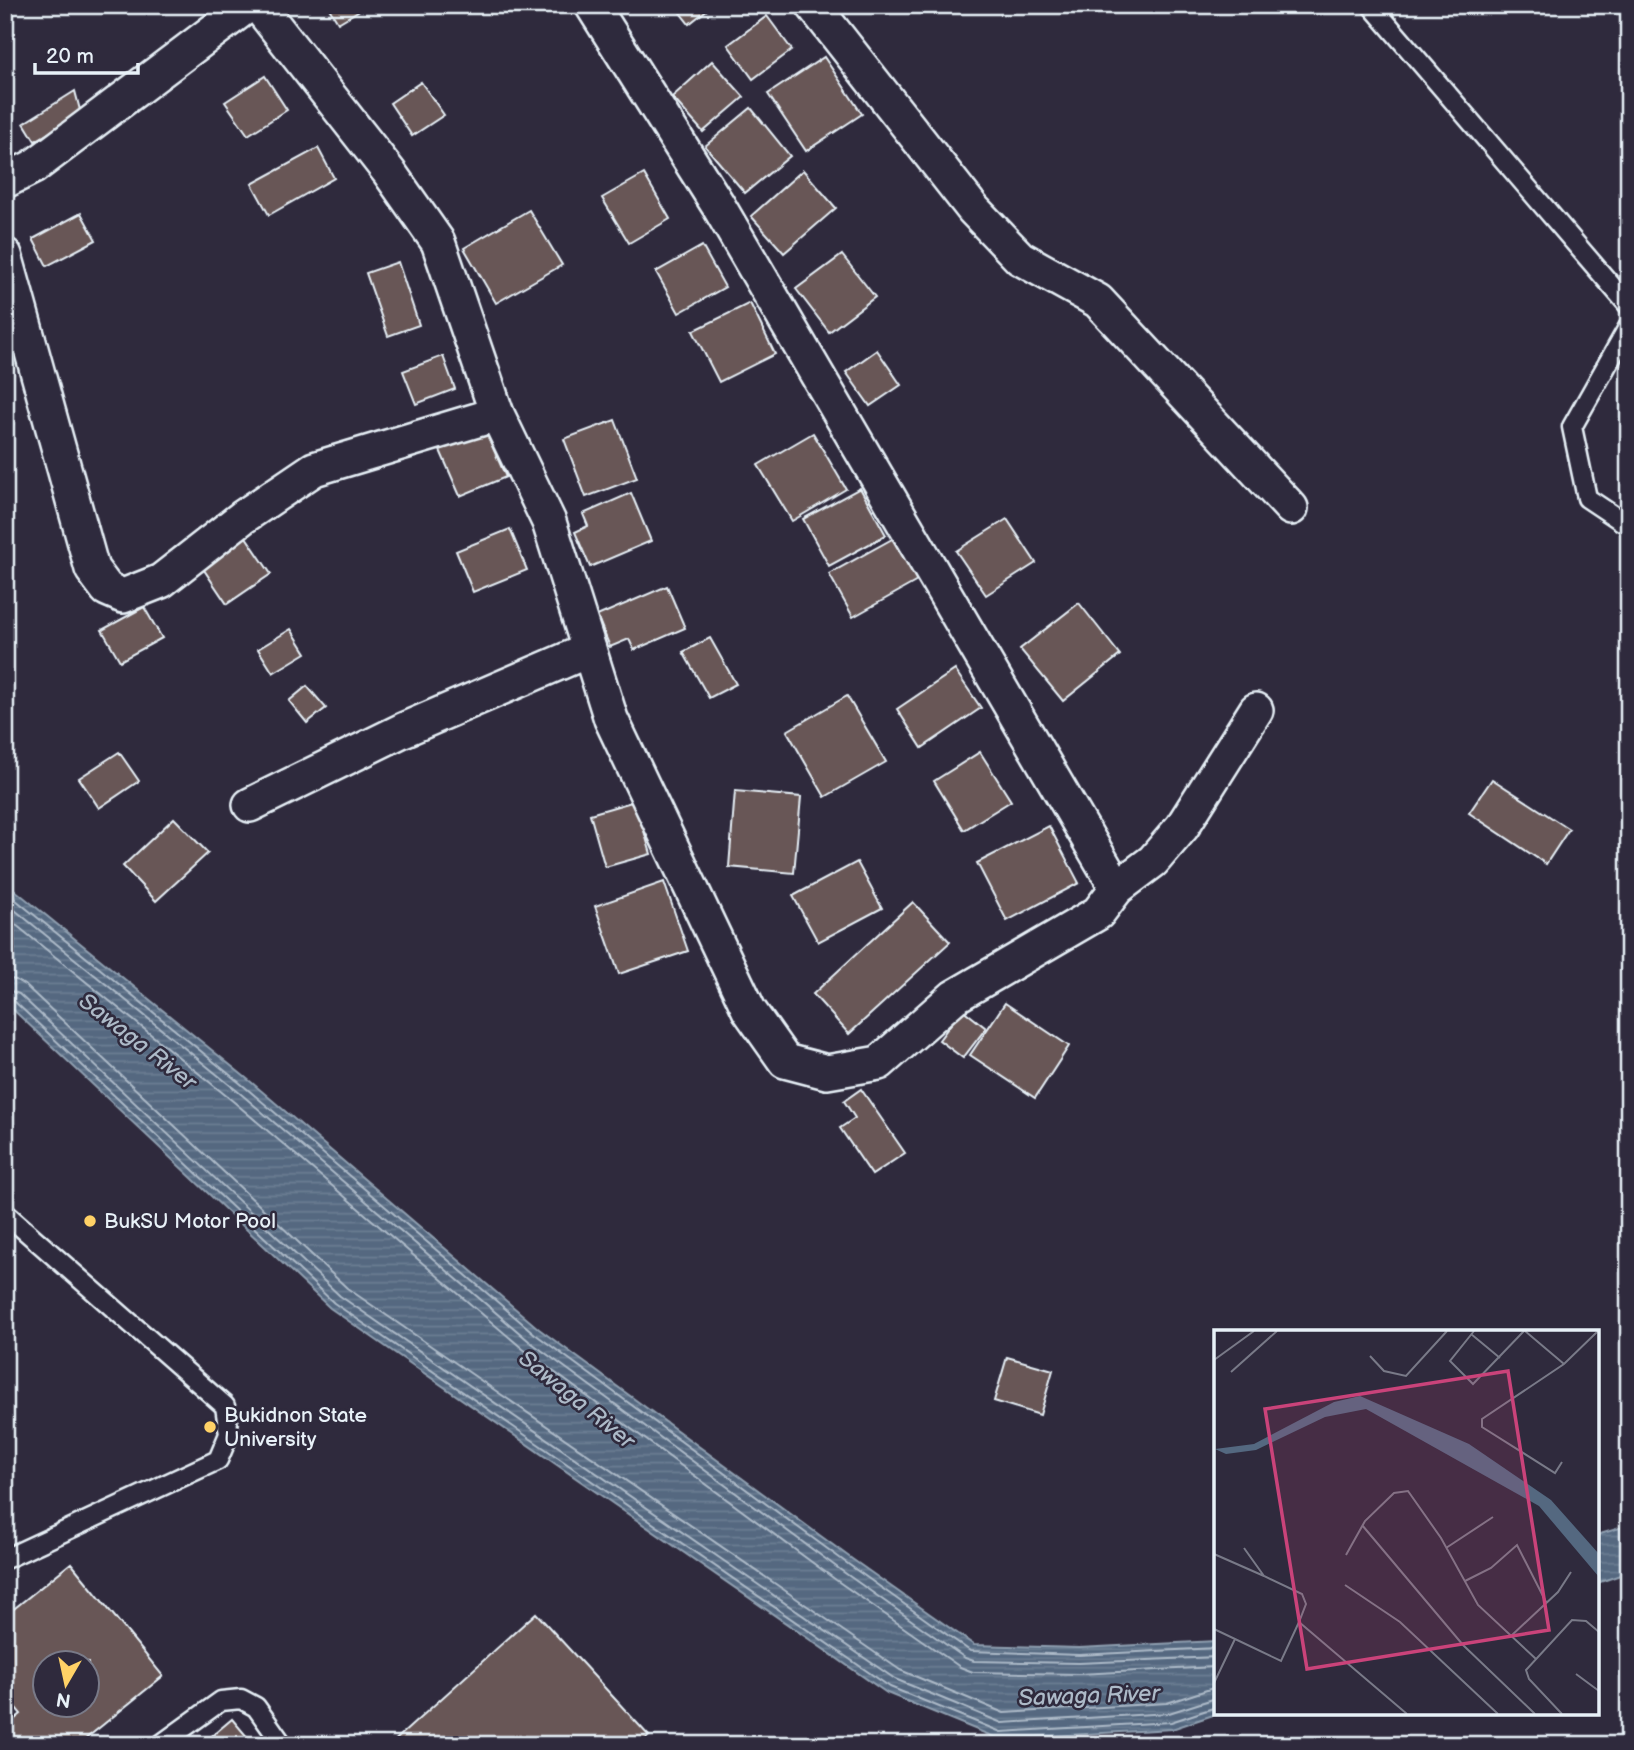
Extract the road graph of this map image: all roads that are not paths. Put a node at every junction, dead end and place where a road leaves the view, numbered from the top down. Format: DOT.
graph roads {
  1 [pos="248,5"];
  2 [pos="258,5"];
  3 [pos="592,5"];
  4 [pos="813,5"];
  5 [pos="1371,5"];
  6 [pos="5,181"];
  7 [pos="5,255"];
  8 [pos="1629,306"];
  9 [pos="1629,326"];
  10 [pos="497,414"];
  11 [pos="1291,509"];
  12 [pos="1629,526"];
  13 [pos="589,650"];
  14 [pos="1256,710"];
  15 [pos="250,805"];
  16 [pos="1116,888"];
  17 [pos="5,1213"];
  18 [pos="5,1559"];
  19 [pos="160,1745"];
  20 [pos="283,1745"];
  1 -- 6 [label="street"];
  2 -- 10 [label="street"];
  3 -- 16 [label="street"];
  4 -- 11 [label="street"];
  5 -- 8 [label="lane"];
  7 -- 10 [label="street"];
  9 -- 12 [label="lane"];
  10 -- 13 [label="street"];
  13 -- 15 [label="street"];
  13 -- 16 [label="street"];
  14 -- 16 [label="street"];
  17 -- 18 [label="lane"];
  19 -- 20 [label="lane"];
}
